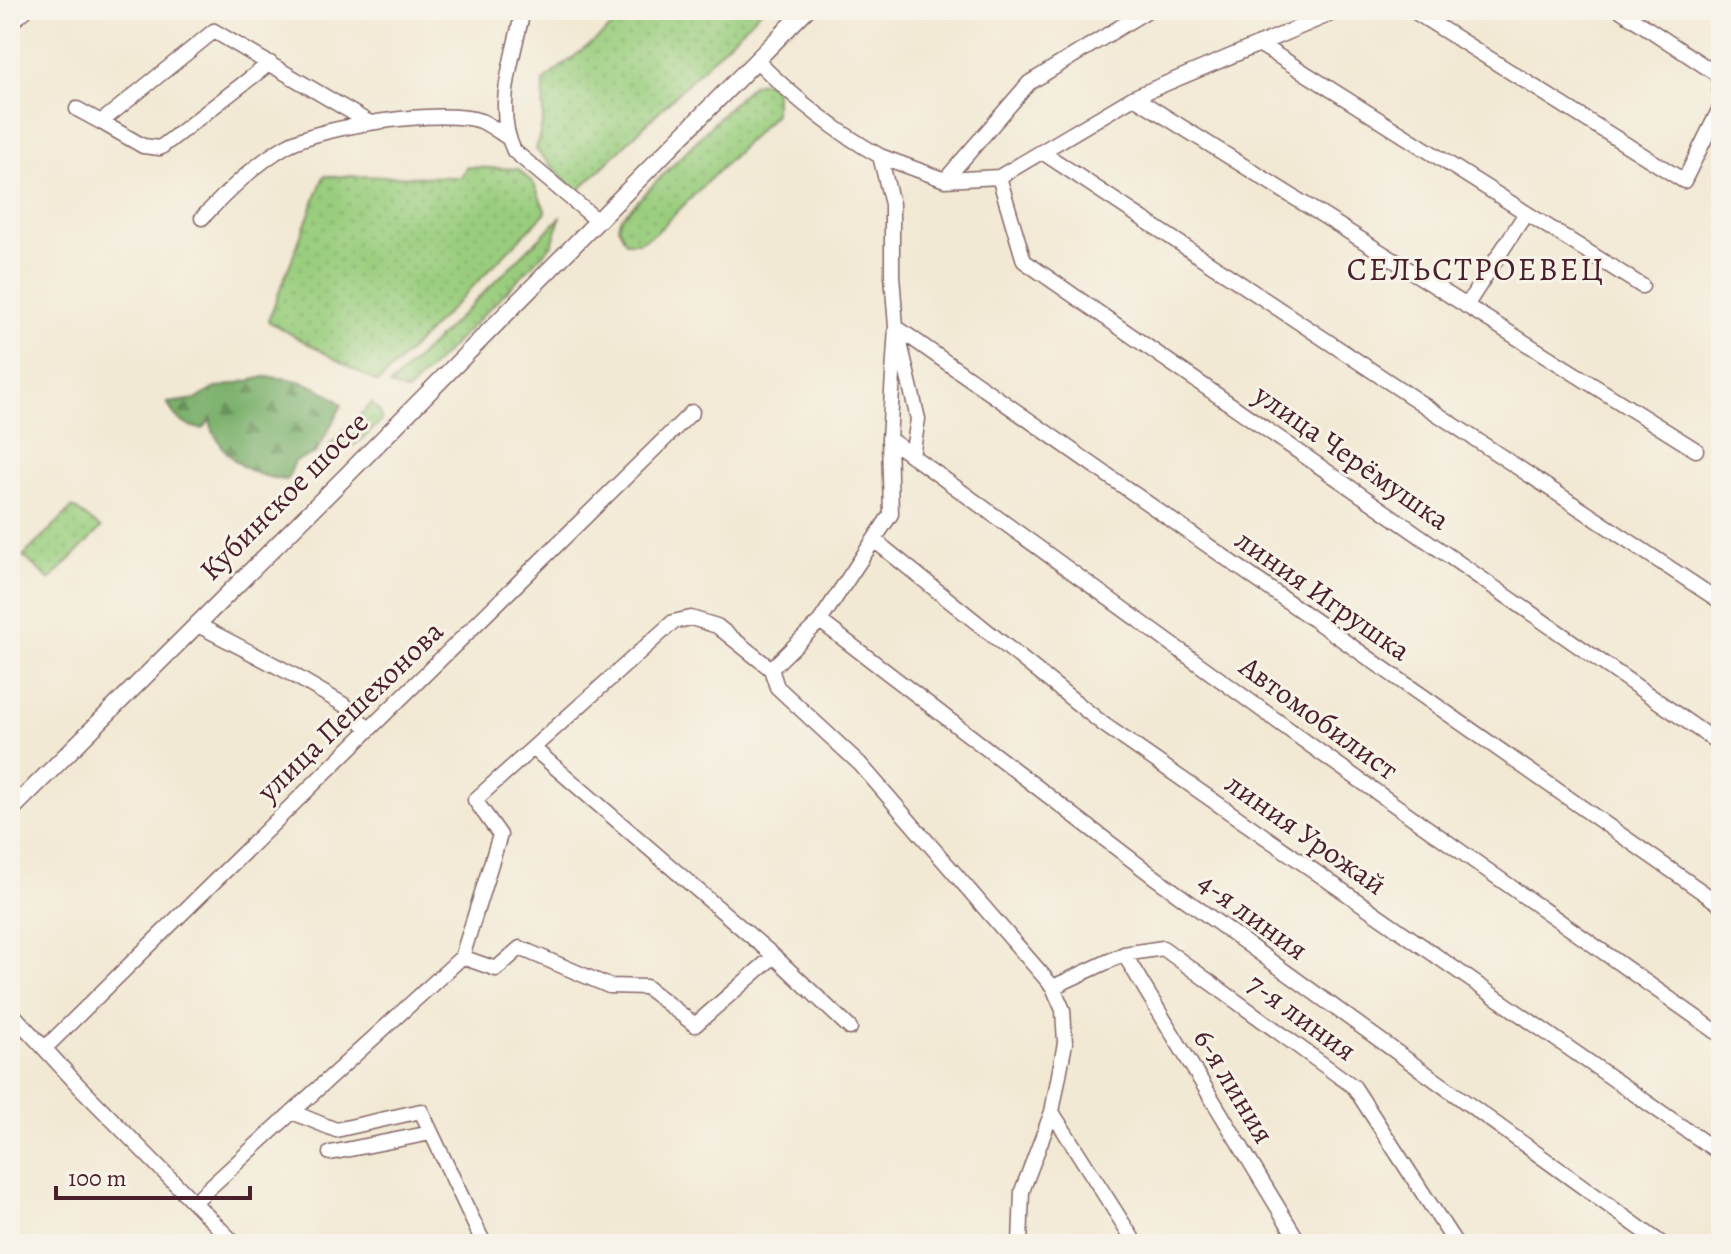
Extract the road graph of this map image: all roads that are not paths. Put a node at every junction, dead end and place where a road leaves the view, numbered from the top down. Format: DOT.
graph roads {
  1 [pos="26,10"];
  2 [pos="523,10"];
  3 [pos="806,10"];
  4 [pos="1148,10"];
  5 [pos="1340,10"];
  6 [pos="1412,10"];
  7 [pos="1620,10"];
  8 [pos="10,23"];
  9 [pos="1259,44"];
  10 [pos="756,60"];
  11 [pos="270,63"];
  12 [pos="1134,97"];
  13 [pos="1721,98"];
  14 [pos="1721,106"];
  15 [pos="77,109"];
  16 [pos="101,122"];
  17 [pos="370,123"];
  18 [pos="507,137"];
  19 [pos="1042,152"];
  20 [pos="880,156"];
  21 [pos="999,177"];
  22 [pos="945,180"];
  23 [pos="1526,213"];
  24 [pos="202,218"];
  25 [pos="598,221"];
  26 [pos="1642,286"];
  27 [pos="1466,306"];
  28 [pos="896,327"];
  29 [pos="692,412"];
  30 [pos="889,439"];
  31 [pos="1696,450"];
  32 [pos="912,456"];
  33 [pos="874,540"];
  34 [pos="1721,602"];
  35 [pos="820,621"];
  36 [pos="196,624"];
  37 [pos="771,669"];
  38 [pos="368,729"];
  39 [pos="1721,745"];
  40 [pos="533,748"];
  41 [pos="10,811"];
  42 [pos="1721,905"];
  43 [pos="1124,954"];
  44 [pos="774,956"];
  45 [pos="462,957"];
  46 [pos="1053,987"];
  47 [pos="10,1011"];
  48 [pos="850,1028"];
  49 [pos="1721,1035"];
  50 [pos="45,1048"];
  51 [pos="292,1112"];
  52 [pos="1052,1112"];
  53 [pos="431,1133"];
  54 [pos="330,1153"];
  55 [pos="1721,1154"];
  56 [pos="195,1201"];
  57 [pos="235,1244"];
  58 [pos="484,1244"];
  59 [pos="1020,1244"];
  60 [pos="1136,1244"];
  61 [pos="1300,1244"];
  62 [pos="1456,1244"];
  63 [pos="1662,1244"];
  1 -- 8 [label="street"];
  2 -- 18 [label="street"];
  3 -- 10 [label="main road, Кубинское шоссе"];
  4 -- 22 [label="street"];
  5 -- 9 [label="street"];
  6 -- 14 [label="street"];
  7 -- 13 [label="street"];
  9 -- 12 [label="street"];
  9 -- 23 [label="street"];
  10 -- 20 [label="street"];
  10 -- 25 [label="main road, Кубинское шоссе"];
  11 -- 16 [label="street"];
  11 -- 16 [label="street"];
  11 -- 17 [label="street"];
  12 -- 19 [label="street"];
  12 -- 27 [label="street"];
  15 -- 16 [label="street"];
  17 -- 18 [label="street"];
  17 -- 24 [label="street"];
  18 -- 25 [label="street"];
  19 -- 21 [label="street"];
  19 -- 34 [label="street"];
  20 -- 22 [label="street"];
  20 -- 28 [label="street"];
  21 -- 22 [label="street"];
  21 -- 39 [label="street, улица Черёмушка"];
  23 -- 26 [label="street"];
  23 -- 27 [label="street"];
  25 -- 36 [label="main road, Кубинское шоссе"];
  27 -- 31 [label="street"];
  28 -- 30 [label="street"];
  28 -- 32 [label="street"];
  28 -- 42 [label="street, линия Игрушка"];
  29 -- 38 [label="street, улица Пешехонова"];
  30 -- 32 [label="street, Автомобилист"];
  30 -- 33 [label="street"];
  32 -- 49 [label="street, Автомобилист"];
  33 -- 35 [label="street"];
  33 -- 55 [label="street, линия Урожай"];
  35 -- 37 [label="street"];
  35 -- 63 [label="street, 4-я линия"];
  36 -- 38 [label="street"];
  36 -- 41 [label="main road, Кубинское шоссе"];
  37 -- 40 [label="street"];
  37 -- 46 [label="street"];
  38 -- 50 [label="street, улица Пешехонова"];
  40 -- 44 [label="street"];
  40 -- 45 [label="street"];
  43 -- 46 [label="street, 7-я линия"];
  43 -- 61 [label="street, 6-я линия"];
  43 -- 62 [label="street, 7-я линия"];
  44 -- 45 [label="street"];
  44 -- 48 [label="street"];
  45 -- 51 [label="street"];
  46 -- 52 [label="street"];
  47 -- 50 [label="street"];
  50 -- 56 [label="street"];
  51 -- 53 [label="street"];
  51 -- 56 [label="street"];
  52 -- 59 [label="street"];
  52 -- 60 [label="street"];
  53 -- 54 [label="street"];
  53 -- 58 [label="street"];
  56 -- 57 [label="street"];
}
